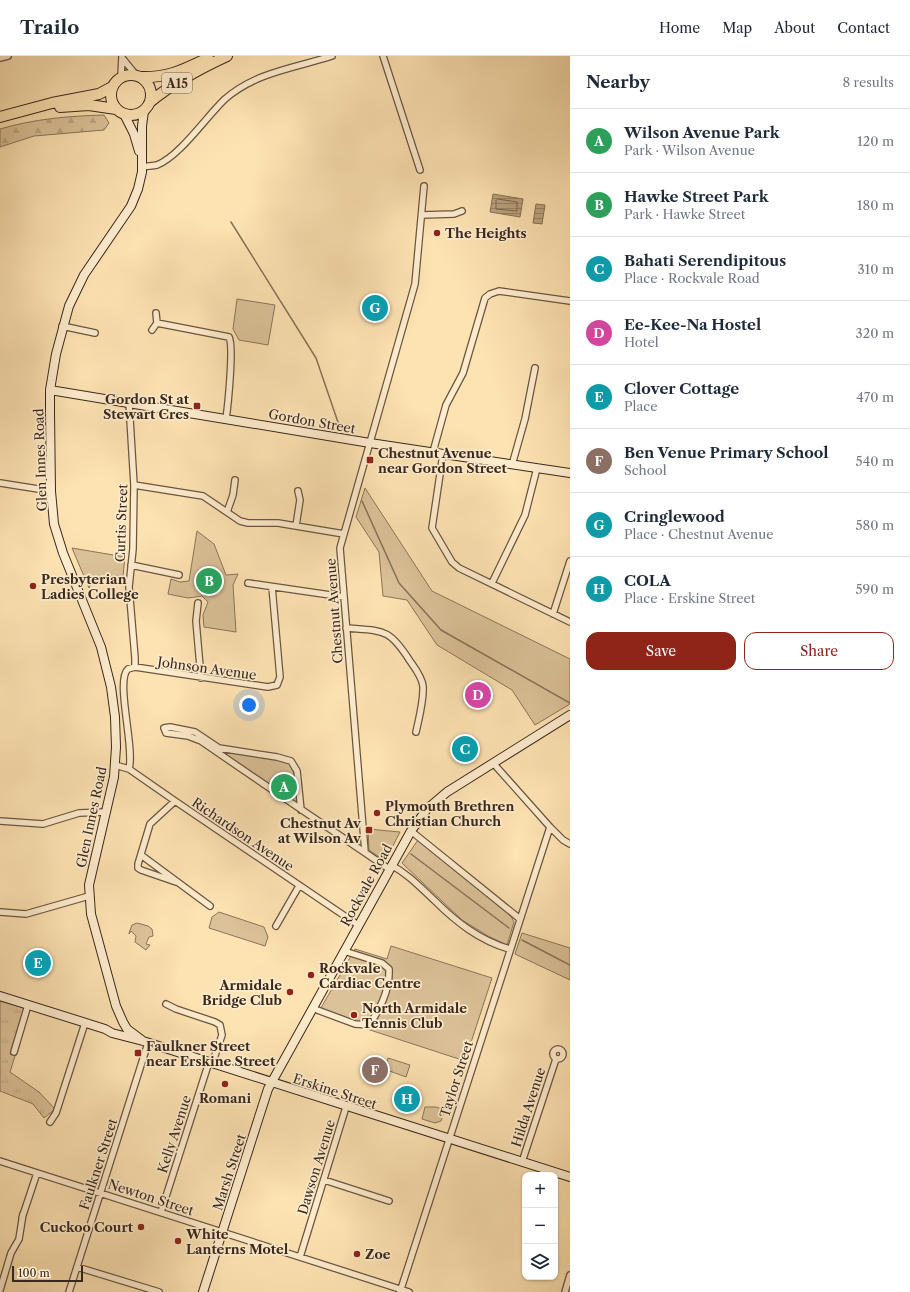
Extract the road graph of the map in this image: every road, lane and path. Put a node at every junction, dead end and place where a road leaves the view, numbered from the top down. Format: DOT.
graph roads {
  1 [pos="8,56"];
  2 [pos="213,56"];
  3 [pos="227,56"];
  4 [pos="332,56"];
  5 [pos="383,56"];
  6 [pos="123,57"];
  7 [pos="0,58"];
  8 [pos="138,76"];
  9 [pos="120,77"];
  10 [pos="112,87"];
  11 [pos="150,102"];
  12 [pos="30,110"];
  13 [pos="144,111"];
  14 [pos="120,112"];
  15 [pos="0,117"];
  16 [pos="142,164"];
  17 [pos="420,170"];
  18 [pos="424,186"];
  19 [pos="462,211"];
  20 [pos="422,215"];
  21 [pos="570,302"];
  22 [pos="156,313"];
  23 [pos="157,323"];
  24 [pos="62,326"];
  25 [pos="152,330"];
  26 [pos="95,333"];
  27 [pos="535,368"];
  28 [pos="50,390"];
  29 [pos="129,403"];
  30 [pos="226,419"];
  31 [pos="370,443"];
  32 [pos="433,452"];
  33 [pos="443,454"];
  34 [pos="512,465"];
  35 [pos="536,468"];
  36 [pos="570,473"];
  37 [pos="235,480"];
  38 [pos="0,483"];
  39 [pos="134,485"];
  40 [pos="51,491"];
  41 [pos="298,491"];
  42 [pos="227,512"];
  43 [pos="296,526"];
  44 [pos="344,534"];
  45 [pos="570,561"];
  46 [pos="131,565"];
  47 [pos="179,575"];
  48 [pos="248,583"];
  49 [pos="492,584"];
  50 [pos="272,587"];
  51 [pos="344,597"];
  52 [pos="198,603"];
  53 [pos="554,614"];
  54 [pos="570,622"];
  55 [pos="346,628"];
  56 [pos="135,668"];
  57 [pos="200,678"];
  58 [pos="570,715"];
  59 [pos="183,732"];
  60 [pos="416,732"];
  61 [pos="218,750"];
  62 [pos="493,763"];
  63 [pos="115,765"];
  64 [pos="129,768"];
  65 [pos="175,801"];
  66 [pos="301,810"];
  67 [pos="106,812"];
  68 [pos="0,821"];
  69 [pos="550,827"];
  70 [pos="411,831"];
  71 [pos="570,844"];
  72 [pos="365,852"];
  73 [pos="141,855"];
  74 [pos="390,867"];
  75 [pos="176,882"];
  76 [pos="299,886"];
  77 [pos="89,896"];
  78 [pos="210,906"];
  79 [pos="0,912"];
  80 [pos="520,919"];
  81 [pos="358,925"];
  82 [pos="276,926"];
  83 [pos="509,949"];
  84 [pos="344,951"];
  85 [pos="0,996"];
  86 [pos="28,1004"];
  87 [pos="166,1004"];
  88 [pos="312,1008"];
  89 [pos="85,1023"];
  90 [pos="126,1027"];
  91 [pos="105,1029"];
  92 [pos="117,1034"];
  93 [pos="146,1042"];
  94 [pos="14,1052"];
  95 [pos="556,1059"];
  96 [pos="211,1063"];
  97 [pos="271,1083"];
  98 [pos="346,1107"];
  99 [pos="50,1122"];
  100 [pos="449,1139"];
  101 [pos="0,1161"];
  102 [pos="522,1162"];
  103 [pos="37,1173"];
  104 [pos="570,1177"];
  105 [pos="324,1180"];
  106 [pos="100,1192"];
  107 [pos="389,1201"];
  108 [pos="161,1212"];
  109 [pos="222,1232"];
  110 [pos="300,1257"];
  111 [pos="77,1267"];
  112 [pos="570,1275"];
  113 [pos="0,1290"];
  114 [pos="400,1291"];
  115 [pos="69,1292"];
  116 [pos="159,1292"];
  117 [pos="203,1292"];
  118 [pos="409,1292"];
  119 [pos="565,1292"];
  1 -- 7 [label="street"];
  2 -- 8 [label="highway, A15"];
  3 -- 11 [label="highway, A15"];
  4 -- 16 [label="street"];
  5 -- 17 [label="street"];
  6 -- 8 [label="street"];
  6 -- 9 [label="street"];
  8 -- 9 [label="highway, A15"];
  8 -- 11 [label="highway, A15"];
  9 -- 10 [label="highway"];
  10 -- 12 [label="highway"];
  10 -- 14 [label="highway"];
  11 -- 13 [label="highway, A15"];
  12 -- 14 [label="highway"];
  12 -- 15 [label="highway"];
  13 -- 14 [label="highway"];
  13 -- 16 [label="street, Glen Innes Road"];
  14 -- 16 [label="street, Glen Innes Road"];
  16 -- 24 [label="street, Glen Innes Road"];
  18 -- 20 [label="street, Chestnut Avenue"];
  19 -- 20 [label="street"];
  20 -- 31 [label="street, Chestnut Avenue"];
  21 -- 32 [label="street"];
  22 -- 23 [label="street"];
  23 -- 25 [label="street"];
  23 -- 30 [label="street"];
  24 -- 26 [label="street"];
  24 -- 28 [label="street, Glen Innes Road"];
  27 -- 34 [label="street"];
  28 -- 29 [label="street, Gordon Street"];
  28 -- 40 [label="street, Glen Innes Road"];
  29 -- 30 [label="street, Gordon Street"];
  29 -- 39 [label="street, Curtis Street"];
  30 -- 31 [label="street, Gordon Street"];
  31 -- 32 [label="street, Gordon Street"];
  31 -- 44 [label="street, Chestnut Avenue"];
  32 -- 33 [label="street, Gordon Street"];
  33 -- 34 [label="street, Gordon Street"];
  33 -- 49 [label="street"];
  34 -- 35 [label="street, Gordon Street"];
  35 -- 36 [label="street, Gordon Street"];
  35 -- 49 [label="street"];
  37 -- 42 [label="street"];
  38 -- 40 [label="street"];
  39 -- 42 [label="street"];
  39 -- 46 [label="street, Curtis Street"];
  40 -- 63 [label="street, Glen Innes Road"];
  41 -- 43 [label="street"];
  42 -- 43 [label="street"];
  43 -- 44 [label="street"];
  44 -- 51 [label="street, Chestnut Avenue"];
  45 -- 53 [label="street"];
  46 -- 47 [label="street"];
  46 -- 56 [label="street, Curtis Street"];
  48 -- 50 [label="street"];
  49 -- 53 [label="street"];
  50 -- 51 [label="street"];
  50 -- 57 [label="street, Johnson Avenue"];
  51 -- 55 [label="street, Chestnut Avenue"];
  52 -- 57 [label="street"];
  53 -- 54 [label="street"];
  55 -- 60 [label="street"];
  55 -- 72 [label="street, Chestnut Avenue"];
  56 -- 57 [label="street, Johnson Avenue"];
  56 -- 64 [label="street"];
  58 -- 62 [label="street, Rockvale Road"];
  59 -- 61 [label="street"];
  61 -- 66 [label="street"];
  61 -- 66 [label="street"];
  62 -- 69 [label="street"];
  62 -- 70 [label="street, Rockvale Road"];
  63 -- 64 [label="street, Richardson Avenue"];
  63 -- 67 [label="street, Glen Innes Road"];
  64 -- 65 [label="street, Richardson Avenue"];
  65 -- 73 [label="street"];
  65 -- 76 [label="street, Richardson Avenue"];
  66 -- 72 [label="street"];
  67 -- 68 [label="street"];
  67 -- 77 [label="street, Glen Innes Road"];
  69 -- 71 [label="street"];
  69 -- 80 [label="street, Taylor Street"];
  70 -- 74 [label="street, Rockvale Road"];
  70 -- 80 [label="street"];
  72 -- 74 [label="street"];
  73 -- 75 [label="street"];
  73 -- 75 [label="street"];
  74 -- 81 [label="street, Rockvale Road"];
  74 -- 83 [label="street"];
  75 -- 78 [label="street"];
  76 -- 81 [label="street, Richardson Avenue"];
  76 -- 82 [label="street"];
  77 -- 79 [label="street"];
  77 -- 90 [label="street, Glen Innes Road"];
  80 -- 83 [label="street, Taylor Street"];
  81 -- 84 [label="street, Rockvale Road"];
  83 -- 100 [label="street, Taylor Street"];
  84 -- 88 [label="street, Rockvale Road"];
  84 -- 88 [label="street"];
  85 -- 86 [label="street, Erskine Street"];
  86 -- 89 [label="street, Erskine Street"];
  86 -- 94 [label="street"];
  87 -- 96 [label="street, Kelly Avenue"];
  88 -- 97 [label="street, Rockvale Road"];
  89 -- 91 [label="street, Erskine Street"];
  89 -- 99 [label="street"];
  90 -- 91 [label="street, Erskine Street"];
  90 -- 92 [label="street"];
  90 -- 93 [label="street"];
  91 -- 92 [label="street, Erskine Street"];
  92 -- 93 [label="street, Erskine Street"];
  93 -- 96 [label="street, Erskine Street"];
  93 -- 106 [label="street, Faulkner Street"];
  95 -- 102 [label="street, Hilda Avenue"];
  96 -- 97 [label="street, Erskine Street"];
  96 -- 108 [label="street, Kelly Avenue"];
  97 -- 98 [label="street, Erskine Street"];
  97 -- 109 [label="street, Marsh Street"];
  98 -- 100 [label="street, Erskine Street"];
  98 -- 105 [label="street, Dawson Avenue"];
  100 -- 102 [label="street, Erskine Street"];
  100 -- 114 [label="street, Taylor Street"];
  101 -- 103 [label="street, Newton Street"];
  102 -- 104 [label="street, Erskine Street"];
  103 -- 106 [label="street, Newton Street"];
  103 -- 113 [label="street"];
  105 -- 107 [label="street"];
  105 -- 110 [label="street, Dawson Avenue"];
  106 -- 108 [label="street, Newton Street"];
  106 -- 111 [label="street, Faulkner Street"];
  108 -- 109 [label="street, Newton Street"];
  109 -- 110 [label="street, Newton Street"];
  109 -- 117 [label="street, Marsh Street"];
  110 -- 114 [label="street, Newton Street"];
  111 -- 115 [label="street, Faulkner Street"];
  111 -- 116 [label="street"];
  112 -- 119 [label="street"];
  114 -- 118 [label="street, Newton Street"];
}
